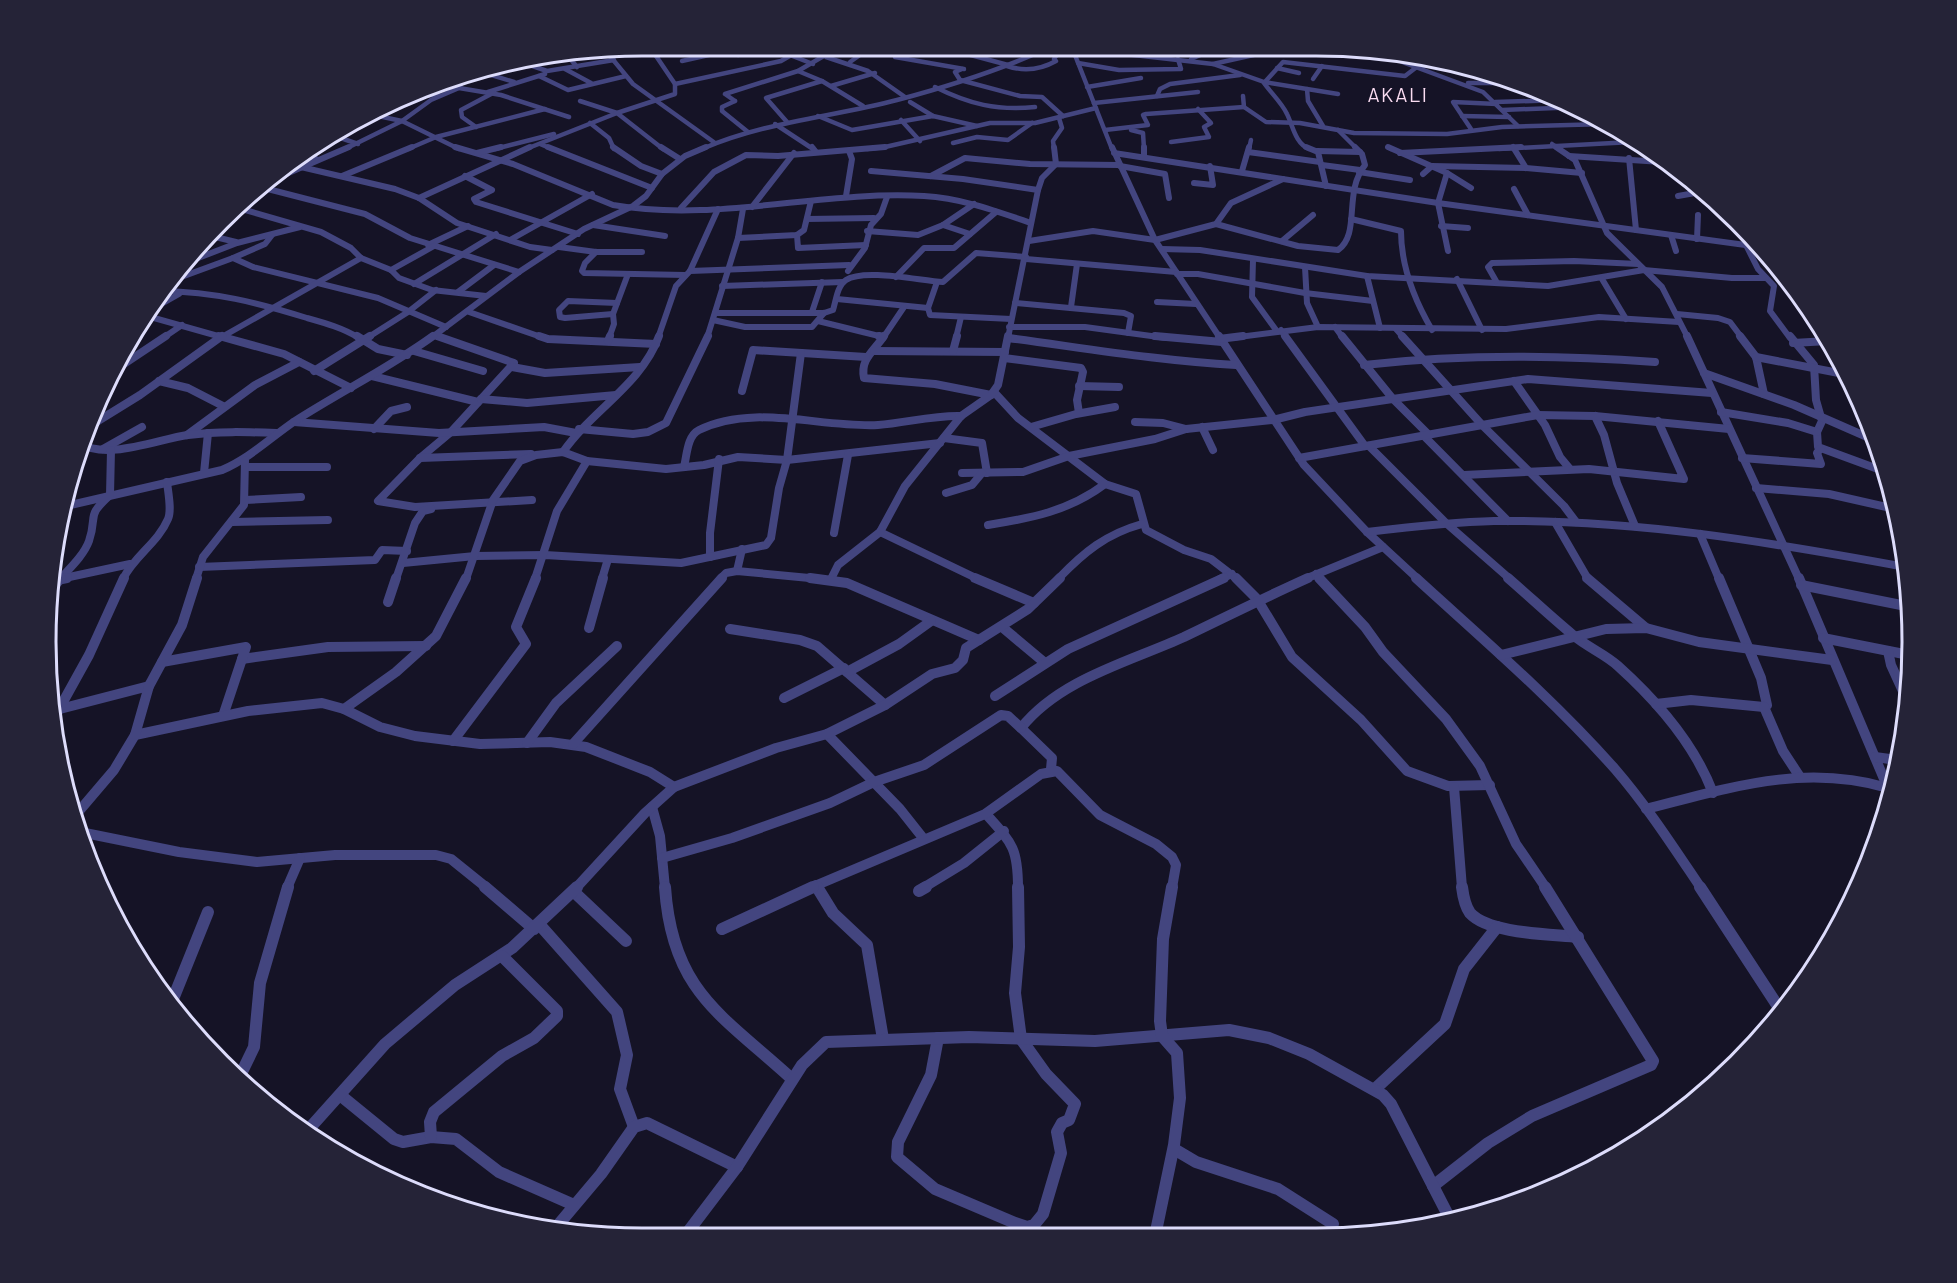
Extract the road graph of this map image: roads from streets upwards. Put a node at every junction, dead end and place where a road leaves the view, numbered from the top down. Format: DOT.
graph roads {
  1 [pos="656,56"];
  2 [pos="711,56"];
  3 [pos="738,56"];
  4 [pos="792,56"];
  5 [pos="858,56"];
  6 [pos="896,56"];
  7 [pos="974,56"];
  8 [pos="1030,56"];
  9 [pos="1056,56"];
  10 [pos="1075,56"];
  11 [pos="1149,56"];
  12 [pos="1198,56"];
  13 [pos="1247,56"];
  14 [pos="611,57"];
  15 [pos="826,57"];
  16 [pos="1357,57"];
  17 [pos="1178,59"];
  18 [pos="572,60"];
  19 [pos="614,60"];
  20 [pos="1189,60"];
  21 [pos="682,61"];
  22 [pos="850,62"];
  23 [pos="1078,63"];
  24 [pos="1406,63"];
  25 [pos="813,64"];
  26 [pos="1213,64"];
  27 [pos="1008,65"];
  28 [pos="534,66"];
  29 [pos="1322,66"];
  30 [pos="1424,66"];
  31 [pos="577,67"];
  32 [pos="1414,67"];
  33 [pos="747,68"];
  34 [pos="1277,68"];
  35 [pos="565,69"];
  36 [pos="962,69"];
  37 [pos="552,71"];
  38 [pos="798,71"];
  39 [pos="1356,71"];
  40 [pos="875,73"];
  41 [pos="1299,73"];
  42 [pos="980,74"];
  43 [pos="491,75"];
  44 [pos="1245,75"];
  45 [pos="540,76"];
  46 [pos="626,76"];
  47 [pos="1141,78"];
  48 [pos="960,80"];
  49 [pos="822,81"];
  50 [pos="514,82"];
  51 [pos="1264,82"];
  52 [pos="591,83"];
  53 [pos="461,84"];
  54 [pos="675,84"];
  55 [pos="1495,84"];
  56 [pos="1463,85"];
  57 [pos="831,86"];
  58 [pos="935,87"];
  59 [pos="1087,87"];
  60 [pos="459,88"];
  61 [pos="1304,88"];
  62 [pos="1198,92"];
  63 [pos="490,93"];
  64 [pos="445,94"];
  65 [pos="1338,94"];
  66 [pos="431,95"];
  67 [pos="1020,96"];
  68 [pos="1157,96"];
  69 [pos="1243,96"];
  70 [pos="656,99"];
  71 [pos="908,100"];
  72 [pos="580,101"];
  73 [pos="1542,101"];
  74 [pos="1496,103"];
  75 [pos="1095,105"];
  76 [pos="862,106"];
  77 [pos="1244,106"];
  78 [pos="1035,107"];
  79 [pos="1557,108"];
  80 [pos="545,109"];
  81 [pos="1015,109"];
  82 [pos="1198,109"];
  83 [pos="1502,110"];
  84 [pos="617,113"];
  85 [pos="381,116"];
  86 [pos="818,116"];
  87 [pos="933,116"];
  88 [pos="1462,116"];
  89 [pos="569,117"];
  90 [pos="1061,117"];
  91 [pos="1509,117"];
  92 [pos="402,120"];
  93 [pos="901,120"];
  94 [pos="787,122"];
  95 [pos="590,123"];
  96 [pos="1032,123"];
  97 [pos="1292,123"];
  98 [pos="775,124"];
  99 [pos="1591,124"];
  100 [pos="977,126"];
  101 [pos="1323,126"];
  102 [pos="1518,126"];
  103 [pos="476,127"];
  104 [pos="1123,129"];
  105 [pos="1471,129"];
  106 [pos="1105,130"];
  107 [pos="1338,130"];
  108 [pos="748,132"];
  109 [pos="565,133"];
  110 [pos="436,137"];
  111 [pos="341,138"];
  112 [pos="1251,140"];
  113 [pos="921,141"];
  114 [pos="1171,142"];
  115 [pos="1622,142"];
  116 [pos="715,143"];
  117 [pos="952,143"];
  118 [pos="358,144"];
  119 [pos="540,144"];
  120 [pos="1552,144"];
  121 [pos="1388,147"];
  122 [pos="1513,147"];
  123 [pos="849,151"];
  124 [pos="1317,151"];
  125 [pos="816,152"];
  126 [pos="1248,152"];
  127 [pos="1360,152"];
  128 [pos="476,153"];
  129 [pos="794,153"];
  130 [pos="1114,153"];
  131 [pos="1400,153"];
  132 [pos="1569,156"];
  133 [pos="312,157"];
  134 [pos="1144,157"];
  135 [pos="1629,158"];
  136 [pos="316,159"];
  137 [pos="680,159"];
  138 [pos="500,160"];
  139 [pos="1650,161"];
  140 [pos="1056,164"];
  141 [pos="1321,164"];
  142 [pos="1119,165"];
  143 [pos="1210,166"];
  144 [pos="1432,166"];
  145 [pos="299,167"];
  146 [pos="1526,168"];
  147 [pos="871,171"];
  148 [pos="1242,171"];
  149 [pos="1359,171"];
  150 [pos="1447,173"];
  151 [pos="1582,173"];
  152 [pos="662,174"];
  153 [pos="1423,174"];
  154 [pos="465,176"];
  155 [pos="931,176"];
  156 [pos="342,177"];
  157 [pos="1283,178"];
  158 [pos="1410,180"];
  159 [pos="1194,183"];
  160 [pos="1326,186"];
  161 [pos="271,188"];
  162 [pos="652,188"];
  163 [pos="1471,188"];
  164 [pos="1514,189"];
  165 [pos="1038,190"];
  166 [pos="1354,190"];
  167 [pos="1692,193"];
  168 [pos="592,194"];
  169 [pos="846,196"];
  170 [pos="1678,196"];
  171 [pos="886,197"];
  172 [pos="419,198"];
  173 [pos="1169,198"];
  174 [pos="810,201"];
  175 [pos="1437,203"];
  176 [pos="974,204"];
  177 [pos="752,207"];
  178 [pos="630,208"];
  179 [pos="681,208"];
  180 [pos="743,208"];
  181 [pos="718,209"];
  182 [pos="245,210"];
  183 [pos="996,212"];
  184 [pos="1313,215"];
  185 [pos="1698,215"];
  186 [pos="1528,216"];
  187 [pos="874,218"];
  188 [pos="807,219"];
  189 [pos="1351,219"];
  190 [pos="540,222"];
  191 [pos="1031,223"];
  192 [pos="1216,224"];
  193 [pos="593,225"];
  194 [pos="943,225"];
  195 [pos="300,226"];
  196 [pos="468,226"];
  197 [pos="1442,226"];
  198 [pos="1604,226"];
  199 [pos="1468,228"];
  200 [pos="1636,230"];
  201 [pos="867,231"];
  202 [pos="496,234"];
  203 [pos="578,234"];
  204 [pos="970,234"];
  205 [pos="272,235"];
  206 [pos="797,235"];
  207 [pos="1671,235"];
  208 [pos="665,236"];
  209 [pos="217,238"];
  210 [pos="738,238"];
  211 [pos="1697,239"];
  212 [pos="510,240"];
  213 [pos="1155,240"];
  214 [pos="1282,241"];
  215 [pos="1029,242"];
  216 [pos="237,243"];
  217 [pos="866,245"];
  218 [pos="1746,245"];
  219 [pos="431,246"];
  220 [pos="556,248"];
  221 [pos="1162,249"];
  222 [pos="1448,251"];
  223 [pos="1676,251"];
  224 [pos="596,252"];
  225 [pos="642,252"];
  226 [pos="459,255"];
  227 [pos="199,257"];
  228 [pos="233,258"];
  229 [pos="362,258"];
  230 [pos="1026,258"];
  231 [pos="1253,260"];
  232 [pos="1077,264"];
  233 [pos="494,265"];
  234 [pos="849,265"];
  235 [pos="1305,267"];
  236 [pos="1642,267"];
  237 [pos="727,269"];
  238 [pos="391,270"];
  239 [pos="519,272"];
  240 [pos="688,273"];
  241 [pos="1176,273"];
  242 [pos="628,274"];
  243 [pos="1367,276"];
  244 [pos="183,277"];
  245 [pos="896,277"];
  246 [pos="1412,278"];
  247 [pos="1766,278"];
  248 [pos="1457,279"];
  249 [pos="1602,279"];
  250 [pos="845,280"];
  251 [pos="1496,281"];
  252 [pos="315,282"];
  253 [pos="822,282"];
  254 [pos="937,282"];
  255 [pos="1251,283"];
  256 [pos="414,284"];
  257 [pos="722,286"];
  258 [pos="436,290"];
  259 [pos="172,292"];
  260 [pos="458,292"];
  261 [pos="181,293"];
  262 [pos="1305,293"];
  263 [pos="486,296"];
  264 [pos="837,299"];
  265 [pos="1157,302"];
  266 [pos="1373,302"];
  267 [pos="617,303"];
  268 [pos="1015,303"];
  269 [pos="163,304"];
  270 [pos="1196,304"];
  271 [pos="272,307"];
  272 [pos="904,307"];
  273 [pos="1071,307"];
  274 [pos="928,308"];
  275 [pos="408,312"];
  276 [pos="469,312"];
  277 [pos="812,312"];
  278 [pos="824,313"];
  279 [pos="613,314"];
  280 [pos="714,316"];
  281 [pos="961,316"];
  282 [pos="153,318"];
  283 [pos="1678,318"];
  284 [pos="1011,319"];
  285 [pos="1626,319"];
  286 [pos="818,321"];
  287 [pos="182,325"];
  288 [pos="446,327"];
  289 [pos="1009,327"];
  290 [pos="1318,327"];
  291 [pos="1335,327"];
  292 [pos="1380,328"];
  293 [pos="1396,329"];
  294 [pos="1278,330"];
  295 [pos="1432,330"];
  296 [pos="1482,330"];
  297 [pos="1128,333"];
  298 [pos="434,335"];
  299 [pos="222,336"];
  300 [pos="883,337"];
  301 [pos="1008,338"];
  302 [pos="363,339"];
  303 [pos="1220,340"];
  304 [pos="608,341"];
  305 [pos="1819,343"];
  306 [pos="656,344"];
  307 [pos="1793,344"];
  308 [pos="874,351"];
  309 [pos="953,351"];
  310 [pos="410,353"];
  311 [pos="801,353"];
  312 [pos="1005,355"];
  313 [pos="866,357"];
  314 [pos="1756,357"];
  315 [pos="1421,359"];
  316 [pos="126,362"];
  317 [pos="299,362"];
  318 [pos="1655,362"];
  319 [pos="1236,365"];
  320 [pos="1364,365"];
  321 [pos="512,367"];
  322 [pos="640,368"];
  323 [pos="1815,369"];
  324 [pos="314,371"];
  325 [pos="483,371"];
  326 [pos="1704,373"];
  327 [pos="1836,373"];
  328 [pos="372,376"];
  329 [pos="159,381"];
  330 [pos="1514,381"];
  331 [pos="1079,386"];
  332 [pos="1119,387"];
  333 [pos="351,388"];
  334 [pos="742,391"];
  335 [pos="1450,391"];
  336 [pos="992,393"];
  337 [pos="1712,393"];
  338 [pos="1764,394"];
  339 [pos="616,395"];
  340 [pos="1393,399"];
  341 [pos="480,400"];
  342 [pos="223,406"];
  343 [pos="407,407"];
  344 [pos="1115,407"];
  345 [pos="1338,408"];
  346 [pos="1721,412"];
  347 [pos="1079,413"];
  348 [pos="1538,415"];
  349 [pos="961,416"];
  350 [pos="1595,416"];
  351 [pos="1821,417"];
  352 [pos="794,419"];
  353 [pos="99,420"];
  354 [pos="1273,420"];
  355 [pos="1658,421"];
  356 [pos="294,422"];
  357 [pos="1135,422"];
  358 [pos="142,426"];
  359 [pos="1483,426"];
  360 [pos="1030,427"];
  361 [pos="1202,427"];
  362 [pos="374,429"];
  363 [pos="1186,429"];
  364 [pos="1729,429"];
  365 [pos="577,431"];
  366 [pos="451,432"];
  367 [pos="1817,432"];
  368 [pos="208,433"];
  369 [pos="277,433"];
  370 [pos="187,435"];
  371 [pos="1426,436"];
  372 [pos="1864,436"];
  373 [pos="942,441"];
  374 [pos="1367,446"];
  375 [pos="88,449"];
  376 [pos="1820,449"];
  377 [pos="111,450"];
  378 [pos="1213,450"];
  379 [pos="100,451"];
  380 [pos="563,452"];
  381 [pos="536,455"];
  382 [pos="848,455"];
  383 [pos="1069,456"];
  384 [pos="420,458"];
  385 [pos="1299,458"];
  386 [pos="1742,458"];
  387 [pos="719,459"];
  388 [pos="787,460"];
  389 [pos="587,461"];
  390 [pos="245,464"];
  391 [pos="327,467"];
  392 [pos="684,467"];
  393 [pos="1875,468"];
  394 [pos="1569,469"];
  395 [pos="1615,471"];
  396 [pos="1528,472"];
  397 [pos="204,473"];
  398 [pos="962,473"];
  399 [pos="985,473"];
  400 [pos="1464,475"];
  401 [pos="167,482"];
  402 [pos="1105,484"];
  403 [pos="1756,488"];
  404 [pos="946,493"];
  405 [pos="110,495"];
  406 [pos="301,496"];
  407 [pos="245,500"];
  408 [pos="493,500"];
  409 [pos="532,500"];
  410 [pos="72,505"];
  411 [pos="439,506"];
  412 [pos="1886,507"];
  413 [pos="328,520"];
  414 [pos="1508,521"];
  415 [pos="232,522"];
  416 [pos="1555,522"];
  417 [pos="1576,522"];
  418 [pos="1446,523"];
  419 [pos="1142,524"];
  420 [pos="988,525"];
  421 [pos="1635,526"];
  422 [pos="880,532"];
  423 [pos="1367,532"];
  424 [pos="834,533"];
  425 [pos="1700,534"];
  426 [pos="1782,544"];
  427 [pos="1383,548"];
  428 [pos="742,549"];
  429 [pos="407,551"];
  430 [pos="544,555"];
  431 [pos="475,556"];
  432 [pos="710,557"];
  433 [pos="608,559"];
  434 [pos="403,562"];
  435 [pos="130,564"];
  436 [pos="1896,566"];
  437 [pos="199,567"];
  438 [pos="737,571"];
  439 [pos="1232,574"];
  440 [pos="1316,574"];
  441 [pos="60,577"];
  442 [pos="59,579"];
  443 [pos="831,579"];
  444 [pos="1801,585"];
  445 [pos="1257,599"];
  446 [pos="388,602"];
  447 [pos="1034,603"];
  448 [pos="1900,605"];
  449 [pos="931,621"];
  450 [pos="1002,627"];
  451 [pos="589,628"];
  452 [pos="1646,628"];
  453 [pos="730,629"];
  454 [pos="1574,636"];
  455 [pos="1823,638"];
  456 [pos="980,640"];
  457 [pos="426,646"];
  458 [pos="617,646"];
  459 [pos="1749,649"];
  460 [pos="1888,651"];
  461 [pos="1901,654"];
  462 [pos="1501,655"];
  463 [pos="242,658"];
  464 [pos="1832,660"];
  465 [pos="162,662"];
  466 [pos="1045,663"];
  467 [pos="845,670"];
  468 [pos="1900,683"];
  469 [pos="149,686"];
  470 [pos="995,696"];
  471 [pos="784,698"];
  472 [pos="59,703"];
  473 [pos="1656,704"];
  474 [pos="885,705"];
  475 [pos="1764,707"];
  476 [pos="60,708"];
  477 [pos="344,709"];
  478 [pos="223,716"];
  479 [pos="1021,728"];
  480 [pos="827,734"];
  481 [pos="135,735"];
  482 [pos="453,741"];
  483 [pos="527,743"];
  484 [pos="573,744"];
  485 [pos="1875,757"];
  486 [pos="1889,759"];
  487 [pos="1052,769"];
  488 [pos="1705,772"];
  489 [pos="1882,776"];
  490 [pos="1800,777"];
  491 [pos="1867,780"];
  492 [pos="1885,781"];
  493 [pos="874,782"];
  494 [pos="1490,785"];
  495 [pos="674,787"];
  496 [pos="1454,787"];
  497 [pos="1883,788"];
  498 [pos="1726,790"];
  499 [pos="1713,793"];
  500 [pos="652,807"];
  501 [pos="1646,809"];
  502 [pos="80,810"];
  503 [pos="986,814"];
  504 [pos="1004,831"];
  505 [pos="88,833"];
  506 [pos="923,838"];
  507 [pos="300,858"];
  508 [pos="662,858"];
  509 [pos="816,885"];
  510 [pos="573,891"];
  511 [pos="919,891"];
  512 [pos="208,912"];
  513 [pos="537,926"];
  514 [pos="1497,927"];
  515 [pos="722,929"];
  516 [pos="1578,937"];
  517 [pos="626,941"];
  518 [pos="502,956"];
  519 [pos="175,995"];
  520 [pos="1776,1003"];
  521 [pos="1162,1036"];
  522 [pos="938,1038"];
  523 [pos="883,1039"];
  524 [pos="1022,1039"];
  525 [pos="244,1071"];
  526 [pos="792,1079"];
  527 [pos="1375,1089"];
  528 [pos="340,1095"];
  529 [pos="312,1126"];
  530 [pos="634,1127"];
  531 [pos="431,1137"];
  532 [pos="1174,1149"];
  533 [pos="737,1167"];
  534 [pos="1433,1186"];
  535 [pos="574,1205"];
  536 [pos="1446,1213"];
  537 [pos="561,1221"];
  538 [pos="1333,1224"];
  539 [pos="691,1228"];
  540 [pos="1157,1228"];
  1 -- 54 [label="street"];
  2 -- 21 [label="street"];
  3 -- 33 [label="street"];
  4 -- 25 [label="street"];
  4 -- 33 [label="street"];
  5 -- 22 [label="street"];
  6 -- 36 [label="street"];
  7 -- 27 [label="street"];
  8 -- 27 [label="street"];
  9 -- 27 [label="street"];
  10 -- 23 [label="street"];
  11 -- 17 [label="street"];
  12 -- 20 [label="street"];
  13 -- 26 [label="street"];
  14 -- 19 [label="street"];
  15 -- 22 [label="street"];
  15 -- 25 [label="street"];
  16 -- 39 [label="street"];
  17 -- 20 [label="street"];
  17 -- 23 [label="street"];
  18 -- 31 [label="street"];
  19 -- 31 [label="street"];
  19 -- 46 [label="street"];
  20 -- 26 [label="street"];
  22 -- 40 [label="street"];
  23 -- 59 [label="street"];
  24 -- 32 [label="street"];
  25 -- 38 [label="street"];
  26 -- 44 [label="street"];
  27 -- 42 [label="street"];
  28 -- 37 [label="street"];
  29 -- 34 [label="street"];
  29 -- 39 [label="street"];
  29 -- 61 [label="street"];
  30 -- 32 [label="street"];
  31 -- 35 [label="street"];
  32 -- 39 [label="street"];
  32 -- 56 [label="street"];
  33 -- 54 [label="street"];
  34 -- 41 [label="street"];
  34 -- 51 [label="street"];
  35 -- 37 [label="street"];
  35 -- 52 [label="street"];
  36 -- 42 [label="street"];
  36 -- 48 [label="street"];
  37 -- 45 [label="street"];
  38 -- 49 [label="street"];
  38 -- 108 [label="street"];
  40 -- 57 [label="street"];
  40 -- 71 [label="street"];
  42 -- 48 [label="street"];
  43 -- 50 [label="street"];
  44 -- 51 [label="street"];
  44 -- 68 [label="street"];
  45 -- 50 [label="street"];
  45 -- 52 [label="street"];
  46 -- 52 [label="street"];
  46 -- 70 [label="street"];
  47 -- 59 [label="street"];
  48 -- 58 [label="street"];
  48 -- 67 [label="street"];
  49 -- 57 [label="street"];
  49 -- 94 [label="street"];
  50 -- 63 [label="street"];
  51 -- 61 [label="street"];
  51 -- 97 [label="street"];
  53 -- 60 [label="street"];
  54 -- 70 [label="street"];
  55 -- 56 [label="street"];
  56 -- 74 [label="street"];
  57 -- 76 [label="street"];
  58 -- 71 [label="street"];
  58 -- 81 [label="street"];
  59 -- 75 [label="street"];
  60 -- 63 [label="street"];
  60 -- 64 [label="street"];
  61 -- 65 [label="street"];
  61 -- 101 [label="street"];
  62 -- 68 [label="street"];
  63 -- 80 [label="street"];
  63 -- 103 [label="street"];
  64 -- 66 [label="street"];
  64 -- 92 [label="street"];
  67 -- 81 [label="street"];
  67 -- 90 [label="street"];
  68 -- 75 [label="street"];
  69 -- 77 [label="street"];
  70 -- 84 [label="street"];
  70 -- 116 [label="street"];
  71 -- 76 [label="street"];
  71 -- 87 [label="street"];
  72 -- 84 [label="street"];
  73 -- 74 [label="street"];
  74 -- 83 [label="street"];
  74 -- 88 [label="street"];
  75 -- 90 [label="street"];
  75 -- 106 [label="street"];
  76 -- 86 [label="street"];
  77 -- 82 [label="street"];
  77 -- 97 [label="street"];
  78 -- 81 [label="street"];
  79 -- 83 [label="street"];
  80 -- 89 [label="street"];
  80 -- 103 [label="street"];
  82 -- 104 [label="street"];
  82 -- 114 [label="street"];
  83 -- 91 [label="street"];
  84 -- 95 [label="street"];
  84 -- 137 [label="street"];
  85 -- 92 [label="street"];
  86 -- 93 [label="street"];
  86 -- 94 [label="street"];
  87 -- 93 [label="street"];
  87 -- 100 [label="street"];
  88 -- 91 [label="street"];
  88 -- 105 [label="street"];
  90 -- 96 [label="street"];
  90 -- 140 [label="street"];
  91 -- 102 [label="street"];
  92 -- 110 [label="street"];
  92 -- 118 [label="street"];
  93 -- 113 [label="street"];
  94 -- 98 [label="street"];
  95 -- 109 [label="street"];
  95 -- 152 [label="street"];
  96 -- 100 [label="street"];
  96 -- 117 [label="street"];
  97 -- 101 [label="street"];
  97 -- 124 [label="street"];
  98 -- 108 [label="street"];
  98 -- 125 [label="street"];
  99 -- 102 [label="street"];
  100 -- 113 [label="street"];
  101 -- 107 [label="street"];
  102 -- 105 [label="street"];
  103 -- 110 [label="street"];
  104 -- 106 [label="street"];
  104 -- 134 [label="street"];
  105 -- 107 [label="street"];
  106 -- 130 [label="street"];
  107 -- 127 [label="street"];
  108 -- 116 [label="street"];
  109 -- 119 [label="street"];
  109 -- 128 [label="street"];
  110 -- 128 [label="street"];
  110 -- 156 [label="street"];
  111 -- 118 [label="street"];
  112 -- 126 [label="street"];
  113 -- 123 [label="street"];
  115 -- 120 [label="street"];
  116 -- 137 [label="street"];
  118 -- 136 [label="street"];
  119 -- 138 [label="street"];
  119 -- 162 [label="street"];
  120 -- 122 [label="street"];
  120 -- 132 [label="street"];
  121 -- 131 [label="street"];
  122 -- 131 [label="street"];
  122 -- 146 [label="street"];
  123 -- 125 [label="street"];
  123 -- 169 [label="street"];
  124 -- 127 [label="street"];
  124 -- 141 [label="street"];
  125 -- 129 [label="street"];
  126 -- 141 [label="street"];
  126 -- 148 [label="street"];
  127 -- 149 [label="street"];
  128 -- 138 [label="street"];
  129 -- 177 [label="street"];
  129 -- 179 [label="street"];
  130 -- 134 [label="street"];
  130 -- 142 [label="street"];
  131 -- 144 [label="street"];
  132 -- 135 [label="street"];
  132 -- 151 [label="street"];
  133 -- 136 [label="street"];
  134 -- 143 [label="street"];
  135 -- 139 [label="street"];
  135 -- 200 [label="street"];
  136 -- 145 [label="street"];
  137 -- 152 [label="street"];
  138 -- 154 [label="street"];
  138 -- 168 [label="street"];
  140 -- 142 [label="street"];
  140 -- 155 [label="street"];
  140 -- 165 [label="street"];
  141 -- 149 [label="street"];
  141 -- 160 [label="street"];
  142 -- 173 [label="street"];
  142 -- 213 [label="street"];
  143 -- 148 [label="street"];
  143 -- 159 [label="street"];
  144 -- 146 [label="street"];
  144 -- 150 [label="street"];
  144 -- 153 [label="street"];
  145 -- 156 [label="street"];
  146 -- 151 [label="street"];
  147 -- 155 [label="street"];
  148 -- 157 [label="street"];
  149 -- 158 [label="street"];
  149 -- 166 [label="street"];
  150 -- 163 [label="street"];
  150 -- 175 [label="street"];
  151 -- 198 [label="street"];
  152 -- 162 [label="street"];
  154 -- 172 [label="street"];
  154 -- 190 [label="street"];
  155 -- 165 [label="street"];
  156 -- 172 [label="street"];
  157 -- 160 [label="street"];
  157 -- 192 [label="street"];
  160 -- 166 [label="street"];
  161 -- 219 [label="street"];
  162 -- 178 [label="street"];
  164 -- 186 [label="street"];
  165 -- 191 [label="street"];
  166 -- 175 [label="street"];
  166 -- 189 [label="street"];
  167 -- 170 [label="street"];
  168 -- 178 [label="street"];
  168 -- 190 [label="street"];
  169 -- 171 [label="street"];
  169 -- 174 [label="street"];
  171 -- 176 [label="street"];
  171 -- 187 [label="street"];
  172 -- 196 [label="street"];
  174 -- 177 [label="street"];
  174 -- 188 [label="street"];
  175 -- 186 [label="street"];
  175 -- 197 [label="street"];
  176 -- 183 [label="street"];
  176 -- 194 [label="street"];
  177 -- 180 [label="street"];
  178 -- 179 [label="street"];
  178 -- 193 [label="street"];
  179 -- 181 [label="street"];
  180 -- 181 [label="street"];
  180 -- 210 [label="street"];
  181 -- 240 [label="street"];
  182 -- 195 [label="street"];
  183 -- 191 [label="street"];
  183 -- 204 [label="street"];
  184 -- 214 [label="street"];
  185 -- 211 [label="street"];
  186 -- 198 [label="street"];
  187 -- 188 [label="street"];
  187 -- 201 [label="street"];
  188 -- 206 [label="street"];
  189 -- 214 [label="street"];
  189 -- 246 [label="street"];
  190 -- 203 [label="street"];
  190 -- 212 [label="street"];
  191 -- 215 [label="street"];
  192 -- 213 [label="street"];
  192 -- 214 [label="street"];
  193 -- 203 [label="street"];
  193 -- 208 [label="street"];
  194 -- 201 [label="street"];
  194 -- 204 [label="street"];
  195 -- 205 [label="street"];
  195 -- 229 [label="street"];
  196 -- 202 [label="street"];
  196 -- 219 [label="street"];
  197 -- 199 [label="street"];
  197 -- 222 [label="street"];
  198 -- 200 [label="street"];
  198 -- 236 [label="street"];
  200 -- 207 [label="street"];
  201 -- 217 [label="street"];
  202 -- 212 [label="street"];
  202 -- 226 [label="street"];
  203 -- 220 [label="street"];
  204 -- 245 [label="street"];
  205 -- 216 [label="street"];
  205 -- 228 [label="street"];
  206 -- 210 [label="street"];
  206 -- 217 [label="street"];
  207 -- 211 [label="street"];
  207 -- 223 [label="street"];
  209 -- 216 [label="street"];
  210 -- 237 [label="street"];
  211 -- 218 [label="street"];
  212 -- 220 [label="street"];
  213 -- 215 [label="street"];
  213 -- 221 [label="street"];
  215 -- 230 [label="street"];
  216 -- 227 [label="street"];
  217 -- 234 [label="street"];
  218 -- 247 [label="street"];
  219 -- 226 [label="street"];
  219 -- 238 [label="street"];
  220 -- 224 [label="street"];
  220 -- 239 [label="street"];
  221 -- 231 [label="street"];
  221 -- 241 [label="street"];
  224 -- 225 [label="street"];
  224 -- 242 [label="street"];
  226 -- 233 [label="street"];
  226 -- 256 [label="street"];
  228 -- 244 [label="street"];
  228 -- 252 [label="street"];
  229 -- 238 [label="street"];
  229 -- 252 [label="street"];
  230 -- 232 [label="street"];
  230 -- 254 [label="street"];
  230 -- 268 [label="street"];
  231 -- 235 [label="street"];
  231 -- 255 [label="street"];
  232 -- 241 [label="street"];
  232 -- 273 [label="street"];
  233 -- 239 [label="street"];
  233 -- 260 [label="street"];
  234 -- 237 [label="street"];
  234 -- 250 [label="street"];
  235 -- 243 [label="street"];
  235 -- 262 [label="street"];
  236 -- 247 [label="street"];
  236 -- 249 [label="street"];
  236 -- 251 [label="street"];
  236 -- 283 [label="street"];
  237 -- 240 [label="street"];
  237 -- 257 [label="street"];
  238 -- 256 [label="street"];
  239 -- 263 [label="street"];
  240 -- 242 [label="street"];
  240 -- 306 [label="street"];
  241 -- 255 [label="street"];
  241 -- 270 [label="street"];
  242 -- 267 [label="street"];
  243 -- 246 [label="street"];
  243 -- 266 [label="street"];
  245 -- 250 [label="street"];
  245 -- 254 [label="street"];
  246 -- 248 [label="street"];
  246 -- 295 [label="street"];
  247 -- 307 [label="street"];
  248 -- 251 [label="street"];
  248 -- 296 [label="street"];
  249 -- 251 [label="street"];
  249 -- 285 [label="street"];
  250 -- 253 [label="street"];
  250 -- 264 [label="street"];
  252 -- 271 [label="street"];
  252 -- 275 [label="street"];
  253 -- 257 [label="street"];
  253 -- 277 [label="street"];
  254 -- 274 [label="street"];
  255 -- 262 [label="street"];
  255 -- 294 [label="street"];
  256 -- 258 [label="street"];
  257 -- 280 [label="street"];
  258 -- 260 [label="street"];
  258 -- 275 [label="street"];
  259 -- 261 [label="street"];
  260 -- 263 [label="street"];
  261 -- 269 [label="street"];
  261 -- 271 [label="street"];
  262 -- 266 [label="street"];
  262 -- 290 [label="street"];
  263 -- 276 [label="street"];
  264 -- 272 [label="street"];
  264 -- 278 [label="street"];
  265 -- 270 [label="street"];
  266 -- 292 [label="street"];
  267 -- 279 [label="street"];
  267 -- 279 [label="street"];
  268 -- 273 [label="street"];
  268 -- 284 [label="street"];
  270 -- 303 [label="street"];
  271 -- 299 [label="street"];
  271 -- 302 [label="street"];
  272 -- 274 [label="street"];
  272 -- 300 [label="street"];
  273 -- 297 [label="street"];
  274 -- 281 [label="street"];
  275 -- 288 [label="street"];
  275 -- 302 [label="street"];
  276 -- 288 [label="street"];
  276 -- 304 [label="street"];
  277 -- 278 [label="street"];
  277 -- 280 [label="street"];
  278 -- 286 [label="street"];
  279 -- 304 [label="street"];
  280 -- 286 [label="street"];
  280 -- 365 [label="street"];
  281 -- 284 [label="street"];
  281 -- 309 [label="street"];
  282 -- 287 [label="street"];
  283 -- 285 [label="street"];
  283 -- 314 [label="street"];
  283 -- 326 [label="street"];
  284 -- 289 [label="street"];
  285 -- 296 [label="street"];
  286 -- 300 [label="street"];
  287 -- 299 [label="street"];
  287 -- 316 [label="street"];
  288 -- 298 [label="street"];
  289 -- 297 [label="street"];
  289 -- 301 [label="street"];
  290 -- 291 [label="street"];
  290 -- 294 [label="street"];
  291 -- 292 [label="street"];
  291 -- 320 [label="street"];
  292 -- 293 [label="street"];
  293 -- 295 [label="street"];
  293 -- 315 [label="street"];
  294 -- 303 [label="street"];
  294 -- 345 [label="street"];
  295 -- 296 [label="street"];
  297 -- 303 [label="street"];
  298 -- 310 [label="street"];
  298 -- 321 [label="street"];
  299 -- 317 [label="street"];
  299 -- 329 [label="street"];
  300 -- 308 [label="street"];
  301 -- 312 [label="street"];
  301 -- 319 [label="street"];
  302 -- 310 [label="street"];
  302 -- 324 [label="street"];
  303 -- 319 [label="street"];
  304 -- 306 [label="street"];
  305 -- 307 [label="street"];
  306 -- 322 [label="street"];
  307 -- 323 [label="street"];
  308 -- 309 [label="street"];
  308 -- 313 [label="street"];
  309 -- 312 [label="street"];
  310 -- 325 [label="street"];
  310 -- 328 [label="street"];
  311 -- 313 [label="street"];
  311 -- 334 [label="street"];
  311 -- 352 [label="street"];
  312 -- 331 [label="street"];
  312 -- 336 [label="street"];
  313 -- 336 [label="street"];
  314 -- 323 [label="street"];
  314 -- 338 [label="street"];
  315 -- 318 [label="street"];
  315 -- 320 [label="street"];
  315 -- 335 [label="street"];
  317 -- 324 [label="street"];
  317 -- 342 [label="street"];
  319 -- 354 [label="street"];
  320 -- 340 [label="street"];
  321 -- 322 [label="street"];
  321 -- 341 [label="street"];
  322 -- 339 [label="street"];
  323 -- 327 [label="street"];
  323 -- 351 [label="street"];
  324 -- 333 [label="street"];
  326 -- 337 [label="street"];
  326 -- 338 [label="street"];
  328 -- 333 [label="street"];
  328 -- 341 [label="street"];
  329 -- 342 [label="street"];
  329 -- 353 [label="street"];
  330 -- 335 [label="street"];
  330 -- 337 [label="street"];
  330 -- 348 [label="street"];
  331 -- 332 [label="street"];
  331 -- 347 [label="street"];
  333 -- 356 [label="street"];
  335 -- 340 [label="street"];
  335 -- 359 [label="street"];
  336 -- 349 [label="street"];
  336 -- 360 [label="street"];
  337 -- 346 [label="street"];
  338 -- 351 [label="street"];
  339 -- 341 [label="street"];
  339 -- 365 [label="street"];
  340 -- 345 [label="street"];
  340 -- 371 [label="street"];
  341 -- 366 [label="street"];
  342 -- 370 [label="street"];
  343 -- 362 [label="street"];
  344 -- 347 [label="street"];
  345 -- 354 [label="street"];
  345 -- 374 [label="street"];
  346 -- 364 [label="street"];
  346 -- 367 [label="street"];
  347 -- 360 [label="street"];
  348 -- 350 [label="street"];
  348 -- 359 [label="street"];
  348 -- 394 [label="street"];
  349 -- 352 [label="street"];
  349 -- 373 [label="street"];
  350 -- 355 [label="street"];
  350 -- 395 [label="street"];
  351 -- 367 [label="street"];
  351 -- 372 [label="street"];
  352 -- 388 [label="street"];
  352 -- 392 [label="street"];
  354 -- 361 [label="street"];
  354 -- 385 [label="street"];
  355 -- 364 [label="street"];
  355 -- 395 [label="street"];
  356 -- 362 [label="street"];
  356 -- 369 [label="street"];
  357 -- 363 [label="street"];
  358 -- 379 [label="street"];
  359 -- 371 [label="street"];
  359 -- 396 [label="street"];
  360 -- 383 [label="street"];
  361 -- 363 [label="street"];
  361 -- 378 [label="street"];
  362 -- 366 [label="street"];
  363 -- 383 [label="street"];
  364 -- 386 [label="street"];
  365 -- 366 [label="street"];
  365 -- 380 [label="street"];
  366 -- 384 [label="street"];
  367 -- 376 [label="street"];
  368 -- 369 [label="street"];
  368 -- 370 [label="street"];
  368 -- 397 [label="street"];
  369 -- 390 [label="street"];
  370 -- 377 [label="street"];
  371 -- 374 [label="street"];
  371 -- 400 [label="street"];
  373 -- 382 [label="street"];
  373 -- 399 [label="street"];
  373 -- 422 [label="street"];
  374 -- 385 [label="street"];
  374 -- 418 [label="street"];
  375 -- 379 [label="street"];
  376 -- 386 [label="street"];
  376 -- 393 [label="street"];
  377 -- 379 [label="street"];
  377 -- 405 [label="street"];
  380 -- 381 [label="street"];
  380 -- 389 [label="street"];
  381 -- 384 [label="street"];
  381 -- 408 [label="street"];
  382 -- 388 [label="street"];
  382 -- 424 [label="street"];
  383 -- 399 [label="street"];
  383 -- 402 [label="street"];
  384 -- 411 [label="street"];
  385 -- 423 [label="street"];
  386 -- 403 [label="street"];
  387 -- 388 [label="street"];
  387 -- 392 [label="street"];
  387 -- 432 [label="street"];
  388 -- 428 [label="street"];
  389 -- 392 [label="street"];
  389 -- 430 [label="street"];
  390 -- 391 [label="street"];
  390 -- 397 [label="street"];
  390 -- 407 [label="street"];
  394 -- 395 [label="street"];
  394 -- 396 [label="street"];
  395 -- 421 [label="street"];
  396 -- 400 [label="street"];
  396 -- 417 [label="street"];
  397 -- 401 [label="street"];
  398 -- 399 [label="street"];
  399 -- 404 [label="street"];
  400 -- 414 [label="street"];
  401 -- 405 [label="street"];
  401 -- 435 [label="street"];
  402 -- 419 [label="street"];
  402 -- 420 [label="street"];
  403 -- 412 [label="street"];
  403 -- 426 [label="street"];
  405 -- 410 [label="street"];
  405 -- 441 [label="street"];
  406 -- 407 [label="street"];
  407 -- 415 [label="street"];
  408 -- 409 [label="street"];
  408 -- 411 [label="street"];
  408 -- 431 [label="street"];
  411 -- 429 [label="street"];
  413 -- 415 [label="street"];
  414 -- 416 [label="street"];
  414 -- 418 [label="street"];
  415 -- 437 [label="street"];
  416 -- 417 [label="street"];
  416 -- 452 [label="street"];
  417 -- 421 [label="street"];
  418 -- 423 [label="street"];
  418 -- 454 [label="street"];
  419 -- 439 [label="street"];
  419 -- 447 [label="street"];
  421 -- 425 [label="street"];
  422 -- 443 [label="street"];
  422 -- 447 [label="street"];
  423 -- 427 [label="street"];
  425 -- 426 [label="street"];
  425 -- 459 [label="street"];
  426 -- 436 [label="street"];
  426 -- 444 [label="street"];
  427 -- 440 [label="street"];
  427 -- 462 [label="street"];
  428 -- 432 [label="street"];
  428 -- 438 [label="street"];
  429 -- 434 [label="street"];
  429 -- 437 [label="street"];
  430 -- 431 [label="street"];
  430 -- 433 [label="street"];
  430 -- 482 [label="street"];
  431 -- 434 [label="street"];
  431 -- 457 [label="street"];
  432 -- 433 [label="street"];
  433 -- 451 [label="street"];
  434 -- 446 [label="street"];
  435 -- 442 [label="street"];
  435 -- 472 [label="street"];
  437 -- 465 [label="street"];
  438 -- 443 [label="street"];
  438 -- 484 [label="street"];
  439 -- 445 [label="street"];
  439 -- 466 [label="street"];
  440 -- 445 [label="street"];
  440 -- 494 [label="street"];
  443 -- 449 [label="street"];
  444 -- 448 [label="street"];
  444 -- 455 [label="street"];
  445 -- 479 [label="street"];
  445 -- 496 [label="street"];
  447 -- 450 [label="street"];
  449 -- 456 [label="street"];
  449 -- 467 [label="street"];
  450 -- 456 [label="street"];
  450 -- 466 [label="street"];
  452 -- 454 [label="street"];
  452 -- 459 [label="street"];
  453 -- 467 [label="street"];
  454 -- 462 [label="street"];
  454 -- 473 [label="street"];
  455 -- 460 [label="street"];
  455 -- 464 [label="street"];
  456 -- 474 [label="street"];
  457 -- 463 [label="street"];
  457 -- 477 [label="street"];
  458 -- 483 [label="street"];
  459 -- 464 [label="street"];
  459 -- 475 [label="street"];
  460 -- 461 [label="street"];
  460 -- 468 [label="street"];
  462 -- 501 [label="street"];
  463 -- 465 [label="street"];
  463 -- 478 [label="street"];
  464 -- 485 [label="street"];
  465 -- 469 [label="street"];
  466 -- 470 [label="street"];
  467 -- 471 [label="street"];
  467 -- 474 [label="street"];
  469 -- 476 [label="street"];
  469 -- 481 [label="street"];
  473 -- 475 [label="street"];
  473 -- 488 [label="street"];
  474 -- 480 [label="street"];
  475 -- 490 [label="street"];
  477 -- 478 [label="street"];
  477 -- 482 [label="street"];
  478 -- 481 [label="street"];
  479 -- 487 [label="street"];
  479 -- 493 [label="street"];
  480 -- 493 [label="street"];
  480 -- 495 [label="street"];
  481 -- 502 [label="street"];
  482 -- 483 [label="street"];
  483 -- 484 [label="street"];
  484 -- 495 [label="street"];
  485 -- 486 [label="street"];
  485 -- 489 [label="street"];
  487 -- 503 [label="street"];
  487 -- 521 [label="street"];
  488 -- 498 [label="street"];
  488 -- 499 [label="street"];
  489 -- 491 [label="street"];
  489 -- 492 [label="street"];
  490 -- 491 [label="street"];
  490 -- 498 [label="street"];
  491 -- 497 [label="street"];
  493 -- 506 [label="street"];
  493 -- 508 [label="street"];
  494 -- 496 [label="street"];
  494 -- 516 [label="street"];
  495 -- 500 [label="street"];
  496 -- 514 [label="street"];
  498 -- 499 [label="street"];
  499 -- 501 [label="street"];
  500 -- 508 [label="street"];
  500 -- 510 [label="street"];
  501 -- 520 [label="street"];
  503 -- 504 [label="street"];
  503 -- 506 [label="street"];
  504 -- 511 [label="street"];
  504 -- 524 [label="street"];
  505 -- 507 [label="street"];
  506 -- 509 [label="street"];
  507 -- 513 [label="street"];
  507 -- 525 [label="street"];
  508 -- 526 [label="street"];
  509 -- 515 [label="street"];
  509 -- 523 [label="street"];
  510 -- 513 [label="street"];
  510 -- 517 [label="street"];
  512 -- 519 [label="street"];
  513 -- 518 [label="street"];
  513 -- 530 [label="street"];
  514 -- 516 [label="street"];
  514 -- 527 [label="street"];
  516 -- 534 [label="street"];
  518 -- 528 [label="street"];
  518 -- 531 [label="street"];
  521 -- 524 [label="street"];
  521 -- 527 [label="street"];
  521 -- 532 [label="street"];
  522 -- 523 [label="street"];
  522 -- 524 [label="street"];
  522 -- 524 [label="street"];
  523 -- 526 [label="street"];
  526 -- 533 [label="street"];
  527 -- 534 [label="street"];
  528 -- 529 [label="street"];
  528 -- 531 [label="street"];
  530 -- 533 [label="street"];
  530 -- 535 [label="street"];
  531 -- 535 [label="street"];
  532 -- 538 [label="street"];
  532 -- 540 [label="street"];
  533 -- 539 [label="street"];
  534 -- 536 [label="street"];
  535 -- 537 [label="street"];
}
